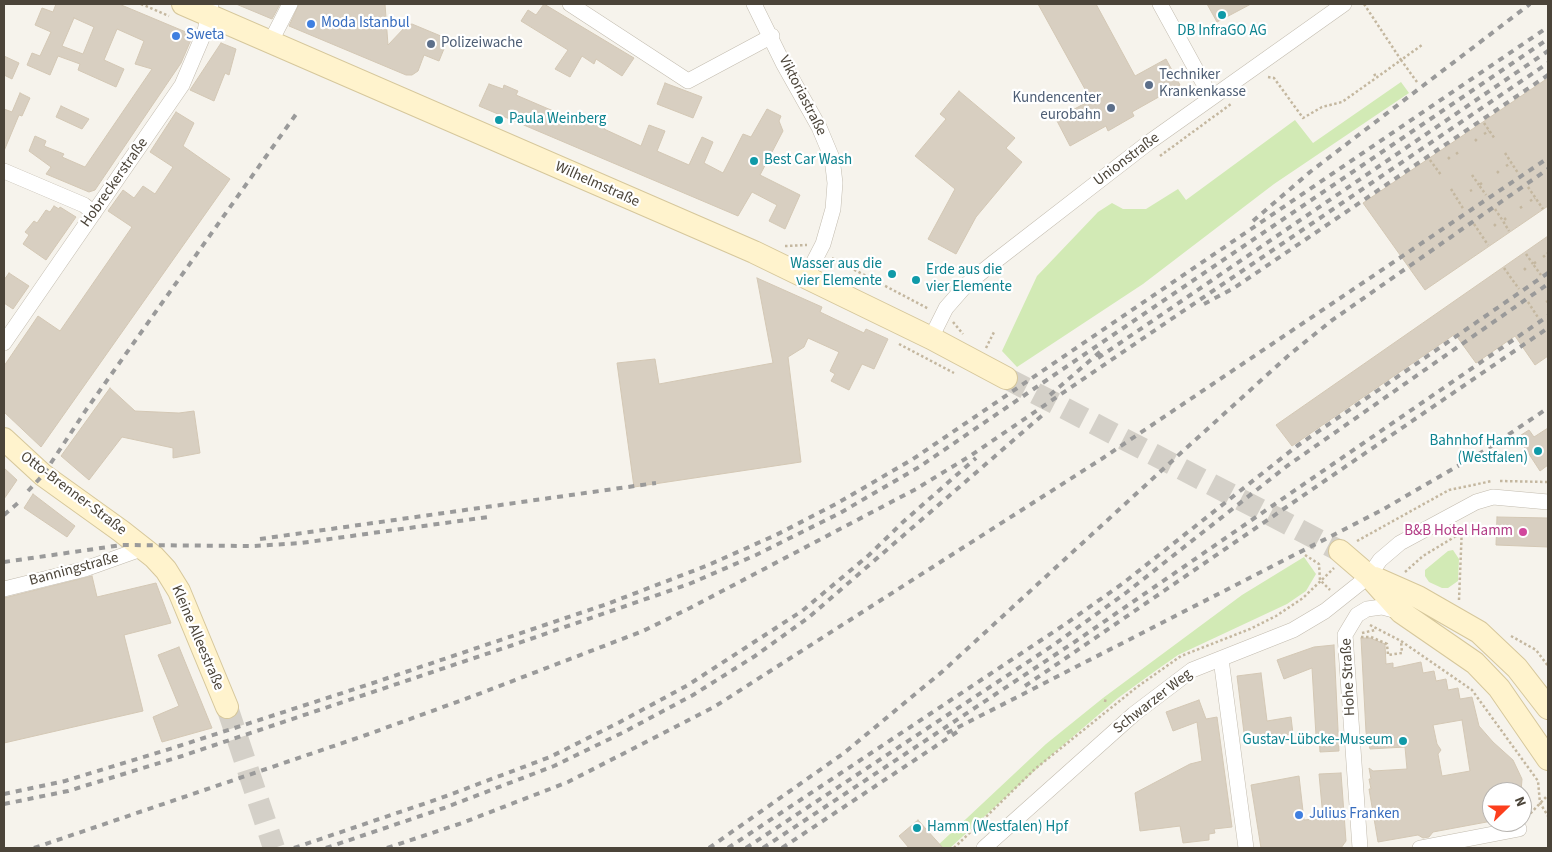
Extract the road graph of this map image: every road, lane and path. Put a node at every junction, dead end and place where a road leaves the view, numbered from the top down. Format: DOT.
graph roads {
  1 [pos="183,4"];
  2 [pos="290,4"];
  3 [pos="570,4"];
  4 [pos="754,4"];
  5 [pos="1160,4"];
  6 [pos="1344,4"];
  7 [pos="1364,4"];
  8 [pos="210,9"];
  9 [pos="772,36"];
  10 [pos="271,41"];
  11 [pos="1422,45"];
  12 [pos="1401,60"];
  13 [pos="1374,73"];
  14 [pos="1376,78"];
  15 [pos="1260,82"];
  16 [pos="1417,82"];
  17 [pos="1211,97"];
  18 [pos="1237,100"];
  19 [pos="1484,123"];
  20 [pos="1490,131"];
  21 [pos="1484,134"];
  22 [pos="1495,139"];
  23 [pos="1460,151"];
  24 [pos="1505,153"];
  25 [pos="1456,154"];
  26 [pos="1160,156"];
  27 [pos="1430,160"];
  28 [pos="1511,163"];
  29 [pos="1506,166"];
  30 [pos="4,171"];
  31 [pos="1518,173"];
  32 [pos="1441,175"];
  33 [pos="1472,175"];
  34 [pos="1482,183"];
  35 [pos="1479,185"];
  36 [pos="1528,187"];
  37 [pos="1451,189"];
  38 [pos="1486,195"];
  39 [pos="1535,198"];
  40 [pos="1530,201"];
  41 [pos="1495,209"];
  42 [pos="1543,209"];
  43 [pos="1464,210"];
  44 [pos="94,213"];
  45 [pos="1506,218"];
  46 [pos="1502,221"];
  47 [pos="1474,224"];
  48 [pos="1509,231"];
  49 [pos="1488,245"];
  50 [pos="1548,253"];
  51 [pos="1526,254"];
  52 [pos="1542,257"];
  53 [pos="1504,268"];
  54 [pos="1516,275"];
  55 [pos="1541,275"];
  56 [pos="806,277"];
  57 [pos="1511,278"];
  58 [pos="1519,289"];
  59 [pos="1528,302"];
  60 [pos="1539,307"];
  61 [pos="1534,311"];
  62 [pos="1539,318"];
  63 [pos="932,338"];
  64 [pos="4,343"];
  65 [pos="1006,378"];
  66 [pos="4,439"];
  67 [pos="1548,502"];
  68 [pos="1464,508"];
  69 [pos="1461,534"];
  70 [pos="144,548"];
  71 [pos="1340,550"];
  72 [pos="1305,555"];
  73 [pos="1404,573"];
  74 [pos="1369,576"];
  75 [pos="4,589"];
  76 [pos="1340,599"];
  77 [pos="1401,612"];
  78 [pos="1357,615"];
  79 [pos="1459,619"];
  80 [pos="1376,630"];
  81 [pos="1401,641"];
  82 [pos="1221,659"];
  83 [pos="1106,696"];
  84 [pos="1105,702"];
  85 [pos="227,708"];
  86 [pos="1548,708"];
  87 [pos="1548,759"];
  88 [pos="1548,795"];
  89 [pos="1540,803"];
  90 [pos="1532,810"];
  91 [pos="1548,816"];
  92 [pos="1504,832"];
  93 [pos="984,848"];
  94 [pos="1246,848"];
  95 [pos="1360,848"];
  96 [pos="1420,848"];
  1 -- 8 [label="main road, Wilhelmstraße"];
  2 -- 10 [label="street"];
  3 -- 9 [label="street"];
  4 -- 9 [label="street, Viktoriastraße"];
  5 -- 17 [label="street"];
  6 -- 17 [label="street, Unionstraße"];
  7 -- 12 [label="path"];
  8 -- 10 [label="main road, Wilhelmstraße"];
  8 -- 44 [label="street, Hobreckerstraße"];
  9 -- 56 [label="street, Viktoriastraße"];
  10 -- 56 [label="main road, Wilhelmstraße"];
  11 -- 12 [label="path"];
  12 -- 14 [label="path"];
  12 -- 16 [label="path"];
  13 -- 14 [label="path"];
  14 -- 15 [label="path"];
  17 -- 63 [label="street, Unionstraße"];
  18 -- 26 [label="path"];
  19 -- 20 [label="path"];
  20 -- 21 [label="path"];
  20 -- 22 [label="path"];
  23 -- 25 [label="path"];
  24 -- 28 [label="path"];
  27 -- 32 [label="path"];
  28 -- 29 [label="path"];
  28 -- 31 [label="path"];
  30 -- 44 [label="street"];
  33 -- 35 [label="path"];
  34 -- 35 [label="path"];
  35 -- 38 [label="path"];
  36 -- 39 [label="path"];
  37 -- 43 [label="path"];
  39 -- 40 [label="path"];
  39 -- 42 [label="path"];
  41 -- 46 [label="path"];
  44 -- 64 [label="street, Hobreckerstraße"];
  45 -- 46 [label="path"];
  46 -- 48 [label="path"];
  47 -- 49 [label="path"];
  50 -- 52 [label="path"];
  51 -- 55 [label="path"];
  53 -- 57 [label="path"];
  54 -- 57 [label="path"];
  56 -- 63 [label="main road, Wilhelmstraße"];
  57 -- 58 [label="path"];
  59 -- 61 [label="path"];
  60 -- 61 [label="path"];
  61 -- 62 [label="path"];
  63 -- 65 [label="main road, Wilhelmstraße"];
  66 -- 70 [label="main road, Otto-Brenner-Straße"];
  67 -- 68 [label="street, Schwarzer Weg"];
  68 -- 69 [label="path"];
  68 -- 74 [label="street, Schwarzer Weg"];
  69 -- 73 [label="path"];
  69 -- 79 [label="path"];
  70 -- 75 [label="street, Banningstraße"];
  70 -- 85 [label="main road, Kleine Alleestraße"];
  71 -- 74 [label="main road"];
  72 -- 76 [label="path"];
  74 -- 76 [label="street, Schwarzer Weg"];
  74 -- 77 [label="main road"];
  74 -- 79 [label="main road"];
  76 -- 82 [label="street, Schwarzer Weg"];
  77 -- 78 [label="street"];
  77 -- 87 [label="main road"];
  78 -- 80 [label="path"];
  78 -- 95 [label="street, Hohe Straße"];
  79 -- 86 [label="main road"];
  80 -- 81 [label="path"];
  80 -- 81 [label="path"];
  81 -- 89 [label="path"];
  82 -- 93 [label="street, Schwarzer Weg"];
  82 -- 94 [label="street"];
  83 -- 84 [label="path"];
  88 -- 89 [label="path"];
  89 -- 90 [label="path"];
  89 -- 91 [label="path"];
  92 -- 96 [label="street"];
}
